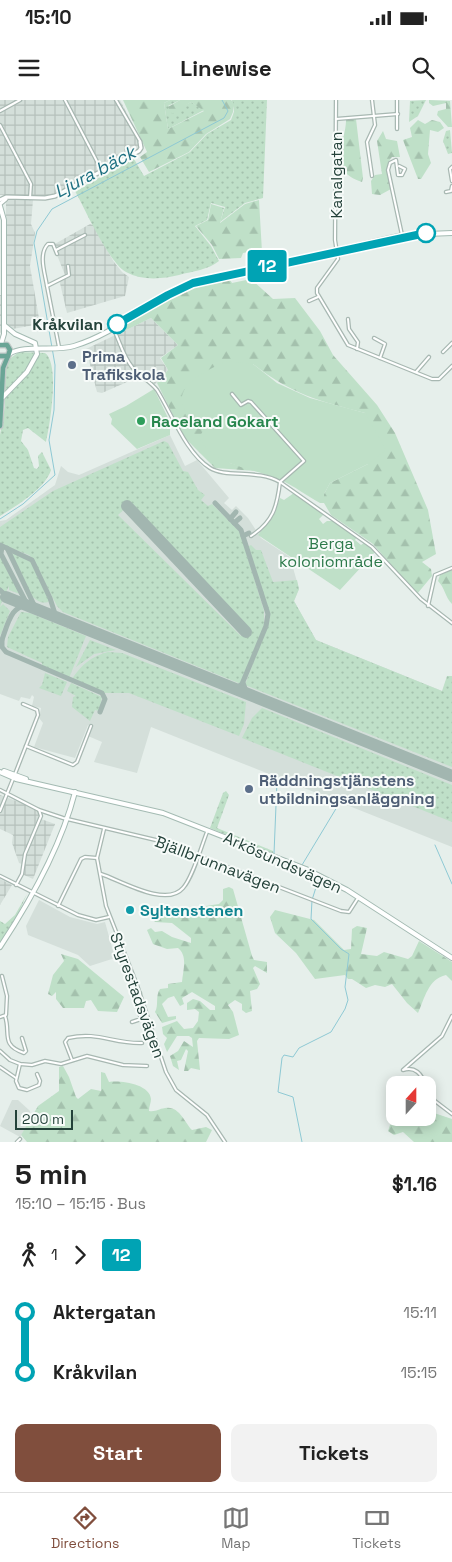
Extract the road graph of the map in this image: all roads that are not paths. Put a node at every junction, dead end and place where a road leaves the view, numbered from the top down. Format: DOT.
graph roads {
  1 [pos="20,100"];
  2 [pos="65,100"];
  3 [pos="116,100"];
  4 [pos="336,100"];
  5 [pos="372,100"];
  6 [pos="397,100"];
  7 [pos="0,111"];
  8 [pos="398,114"];
  9 [pos="374,116"];
  10 [pos="336,119"];
  11 [pos="0,126"];
  12 [pos="397,129"];
  13 [pos="140,142"];
  14 [pos="398,166"];
  15 [pos="452,167"];
  16 [pos="102,171"];
  17 [pos="372,176"];
  18 [pos="452,181"];
  19 [pos="452,186"];
  20 [pos="446,192"];
  21 [pos="30,198"];
  22 [pos="0,204"];
  23 [pos="0,213"];
  24 [pos="4,220"];
  25 [pos="452,233"];
  26 [pos="85,235"];
  27 [pos="403,236"];
  28 [pos="56,250"];
  29 [pos="336,250"];
  30 [pos="57,254"];
  31 [pos="68,266"];
  32 [pos="48,286"];
  33 [pos="318,297"];
  34 [pos="309,301"];
  35 [pos="348,319"];
  36 [pos="4,323"];
  37 [pos="113,328"];
  38 [pos="4,334"];
  39 [pos="374,338"];
  40 [pos="80,343"];
  41 [pos="452,343"];
  42 [pos="0,345"];
  43 [pos="8,346"];
  44 [pos="59,347"];
  45 [pos="37,349"];
  46 [pos="52,349"];
  47 [pos="356,349"];
  48 [pos="443,352"];
  49 [pos="8,355"];
  50 [pos="429,356"];
  51 [pos="0,357"];
  52 [pos="380,358"];
  53 [pos="452,366"];
  54 [pos="3,368"];
  55 [pos="416,373"];
  56 [pos="232,394"];
  57 [pos="3,395"];
  58 [pos="0,413"];
  59 [pos="0,426"];
  60 [pos="280,482"];
  61 [pos="251,536"];
  62 [pos="452,568"];
  63 [pos="428,606"];
  64 [pos="452,623"];
  65 [pos="23,704"];
  66 [pos="91,726"];
  67 [pos="26,746"];
  68 [pos="0,771"];
  69 [pos="14,777"];
  70 [pos="0,790"];
  71 [pos="75,791"];
  72 [pos="7,793"];
  73 [pos="39,810"];
  74 [pos="0,811"];
  75 [pos="66,819"];
  76 [pos="104,828"];
  77 [pos="208,829"];
  78 [pos="197,857"];
  79 [pos="98,858"];
  80 [pos="100,874"];
  81 [pos="0,876"];
  82 [pos="16,886"];
  83 [pos="32,894"];
  84 [pos="358,899"];
  85 [pos="58,906"];
  86 [pos="109,917"];
  87 [pos="0,947"];
  88 [pos="452,958"];
  89 [pos="2,976"];
  90 [pos="140,993"];
  91 [pos="5,1016"];
  92 [pos="452,1016"];
  93 [pos="0,1017"];
  94 [pos="132,1022"];
  95 [pos="22,1038"];
  96 [pos="142,1043"];
  97 [pos="0,1051"];
  98 [pos="72,1060"];
  99 [pos="20,1064"];
  100 [pos="147,1066"];
  101 [pos="0,1067"];
  102 [pos="37,1074"];
  103 [pos="420,1076"];
  104 [pos="16,1078"];
  105 [pos="436,1102"];
  106 [pos="452,1114"];
  107 [pos="225,1142"];
  1 -- 7 [label="street"];
  2 -- 16 [label="street"];
  3 -- 13 [label="street"];
  4 -- 10 [label="street, Kanalgatan"];
  5 -- 9 [label="street"];
  6 -- 8 [label="street"];
  8 -- 9 [label="street"];
  8 -- 12 [label="street"];
  9 -- 10 [label="street"];
  9 -- 17 [label="street"];
  10 -- 29 [label="street, Kanalgatan"];
  11 -- 21 [label="street"];
  13 -- 16 [label="street"];
  14 -- 27 [label="street"];
  15 -- 18 [label="street"];
  16 -- 21 [label="street"];
  19 -- 20 [label="street"];
  21 -- 22 [label="street"];
  22 -- 24 [label="main road"];
  23 -- 24 [label="main road"];
  24 -- 36 [label="main road"];
  25 -- 27 [label="main road"];
  26 -- 28 [label="street"];
  27 -- 29 [label="main road"];
  28 -- 30 [label="street"];
  28 -- 32 [label="street"];
  29 -- 33 [label="street"];
  29 -- 37 [label="main road"];
  31 -- 32 [label="street"];
  32 -- 44 [label="street"];
  33 -- 34 [label="street"];
  33 -- 47 [label="street"];
  35 -- 47 [label="street"];
  36 -- 38 [label="main road"];
  36 -- 45 [label="main road"];
  37 -- 40 [label="main road"];
  37 -- 60 [label="street"];
  38 -- 42 [label="main road"];
  38 -- 43 [label="main road"];
  39 -- 52 [label="street"];
  40 -- 44 [label="main road"];
  40 -- 46 [label="main road"];
  41 -- 48 [label="street"];
  42 -- 43 [label="main road"];
  43 -- 45 [label="main road"];
  43 -- 49 [label="main road"];
  44 -- 46 [label="main road"];
  45 -- 46 [label="main road"];
  45 -- 49 [label="main road"];
  45 -- 57 [label="main road"];
  47 -- 52 [label="street"];
  49 -- 51 [label="main road"];
  49 -- 54 [label="main road"];
  50 -- 55 [label="street"];
  51 -- 54 [label="main road"];
  52 -- 55 [label="street"];
  53 -- 55 [label="street"];
  54 -- 57 [label="main road"];
  56 -- 60 [label="street"];
  57 -- 58 [label="main road"];
  57 -- 59 [label="main road"];
  60 -- 61 [label="street"];
  60 -- 63 [label="street"];
  62 -- 63 [label="street"];
  63 -- 64 [label="street"];
  65 -- 67 [label="street"];
  66 -- 67 [label="street"];
  67 -- 69 [label="street"];
  68 -- 69 [label="main road, Arkösundsvägen"];
  69 -- 71 [label="main road, Arkösundsvägen"];
  69 -- 72 [label="street"];
  70 -- 72 [label="street, Bjällbrunnavägen"];
  71 -- 75 [label="main road"];
  71 -- 77 [label="main road, Arkösundsvägen"];
  72 -- 73 [label="street, Bjällbrunnavägen"];
  72 -- 74 [label="street"];
  73 -- 75 [label="street, Bjällbrunnavägen"];
  73 -- 82 [label="street"];
  75 -- 76 [label="street, Bjällbrunnavägen"];
  75 -- 83 [label="main road"];
  76 -- 78 [label="street, Bjällbrunnavägen"];
  76 -- 79 [label="street, Styrestadsvägen"];
  77 -- 78 [label="street"];
  77 -- 84 [label="main road, Arkösundsvägen"];
  78 -- 80 [label="street"];
  78 -- 84 [label="street, Bjällbrunnavägen"];
  79 -- 80 [label="street, Styrestadsvägen"];
  79 -- 85 [label="street"];
  80 -- 86 [label="street, Styrestadsvägen"];
  81 -- 82 [label="street"];
  82 -- 83 [label="street"];
  83 -- 85 [label="street"];
  83 -- 87 [label="main road"];
  84 -- 88 [label="main road, Arkösundsvägen"];
  85 -- 86 [label="street"];
  86 -- 90 [label="street, Styrestadsvägen"];
  89 -- 91 [label="street"];
  90 -- 94 [label="street"];
  90 -- 107 [label="street, Styrestadsvägen"];
  91 -- 93 [label="street"];
  91 -- 95 [label="street"];
  92 -- 103 [label="street"];
  96 -- 98 [label="street"];
  97 -- 99 [label="street"];
  98 -- 99 [label="street"];
  98 -- 100 [label="street"];
  99 -- 104 [label="street"];
  101 -- 104 [label="street"];
  102 -- 104 [label="street"];
  105 -- 106 [label="street"];
}
